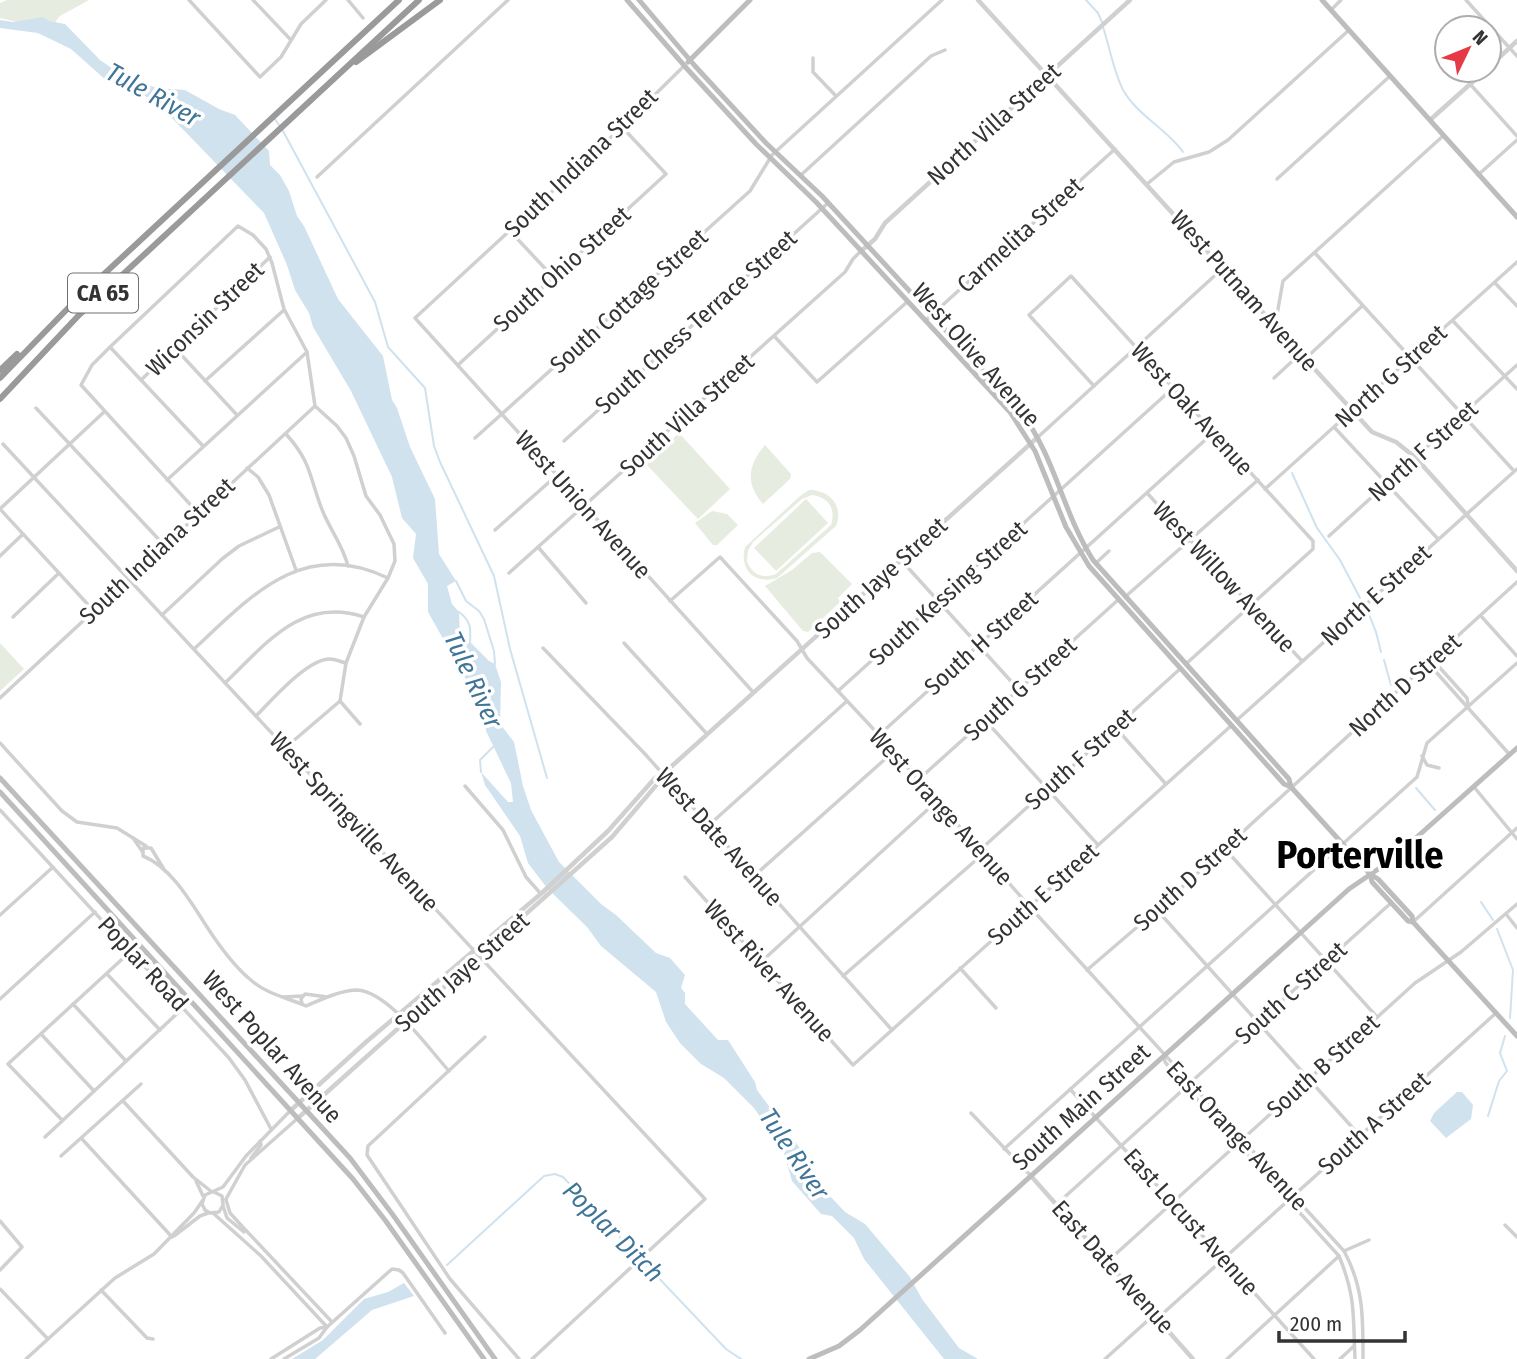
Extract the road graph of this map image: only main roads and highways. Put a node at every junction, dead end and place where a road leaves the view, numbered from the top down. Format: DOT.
graph roads {
  1 [pos="397,0"];
  2 [pos="419,0"];
  3 [pos="440,0"];
  4 [pos="628,0"];
  5 [pos="639,0"];
  6 [pos="750,0"];
  7 [pos="1322,0"];
  8 [pos="690,60"];
  9 [pos="684,66"];
  10 [pos="340,73"];
  11 [pos="772,155"];
  12 [pos="1517,217"];
  13 [pos="45,330"];
  14 [pos="0,370"];
  15 [pos="976,376"];
  16 [pos="0,378"];
  17 [pos="0,400"];
  18 [pos="1013,402"];
  19 [pos="1057,494"];
  20 [pos="1083,550"];
  21 [pos="1122,598"];
  22 [pos="1142,626"];
  23 [pos="1160,635"];
  24 [pos="1183,666"];
  25 [pos="1516,750"];
  26 [pos="0,778"];
  27 [pos="0,792"];
  28 [pos="1370,874"];
  29 [pos="1413,922"];
  30 [pos="1517,1036"];
  31 [pos="484,1359"];
  32 [pos="495,1359"];
  33 [pos="809,1359"];
  1 -- 13 [label="highway, CA 65"];
  2 -- 10 [label="highway, CA 65"];
  3 -- 10 [label="highway"];
  4 -- 9 [label="main road, West Olive Avenue"];
  5 -- 8 [label="main road, West Olive Avenue"];
  6 -- 8 [label="main road"];
  7 -- 12 [label="main road"];
  8 -- 9 [label="main road"];
  8 -- 11 [label="main road, West Olive Avenue"];
  9 -- 11 [label="main road, West Olive Avenue"];
  10 -- 17 [label="highway, CA 65"];
  11 -- 15 [label="main road, West Olive Avenue"];
  11 -- 18 [label="main road, West Olive Avenue"];
  13 -- 14 [label="highway"];
  13 -- 16 [label="highway, CA 65"];
  15 -- 18 [label="main road"];
  15 -- 19 [label="main road, West Olive Avenue"];
  18 -- 19 [label="main road, West Olive Avenue"];
  19 -- 20 [label="main road, West Olive Avenue"];
  19 -- 20 [label="main road, West Olive Avenue"];
  20 -- 21 [label="main road, West Olive Avenue"];
  20 -- 21 [label="main road, West Olive Avenue"];
  21 -- 22 [label="main road, West Olive Avenue"];
  21 -- 23 [label="main road, West Olive Avenue"];
  22 -- 23 [label="main road"];
  22 -- 24 [label="main road, West Olive Avenue"];
  23 -- 24 [label="main road, West Olive Avenue"];
  24 -- 28 [label="main road, West Olive Avenue"];
  25 -- 28 [label="main road, South Main Street"];
  26 -- 32 [label="main road, West Poplar Avenue"];
  27 -- 31 [label="main road, West Poplar Avenue"];
  28 -- 29 [label="main road"];
  28 -- 29 [label="main road"];
  28 -- 33 [label="main road, South Main Street"];
  29 -- 30 [label="main road"];
}
